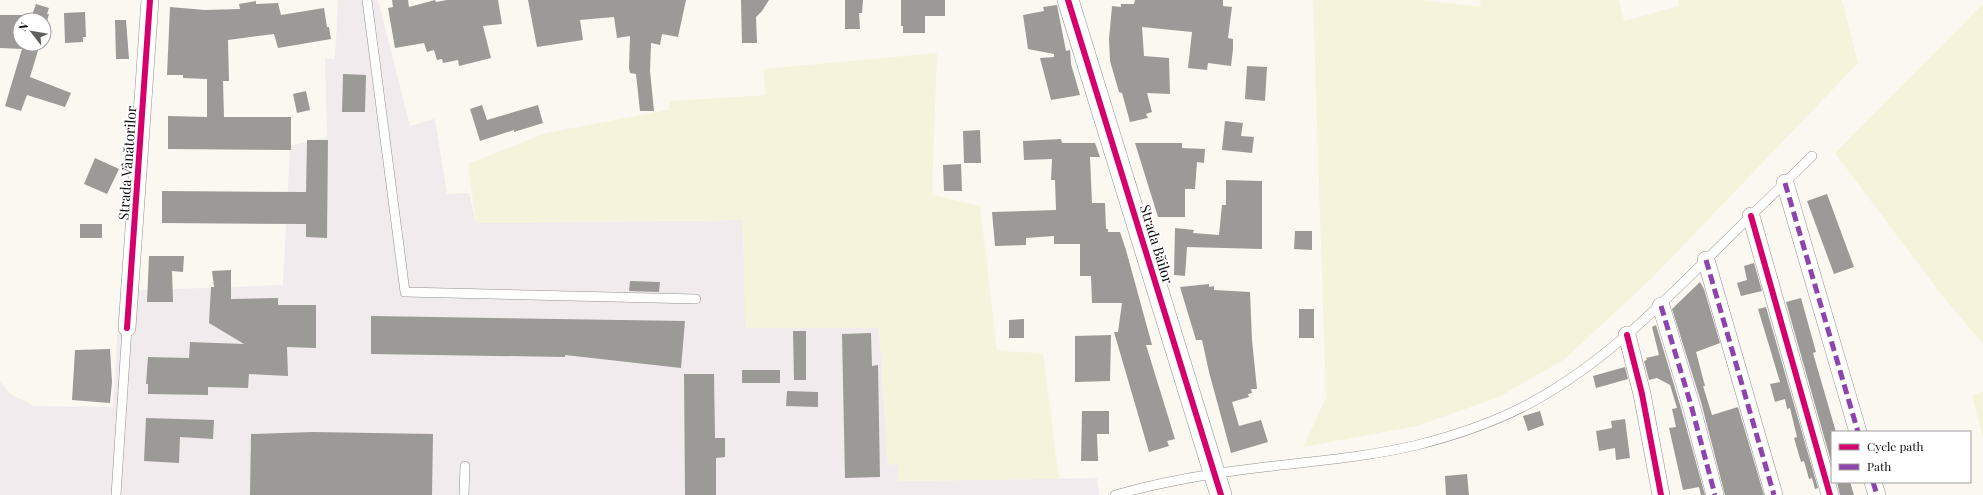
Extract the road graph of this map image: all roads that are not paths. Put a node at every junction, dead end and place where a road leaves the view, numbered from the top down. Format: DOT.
graph roads {
  1 [pos="150,0"];
  2 [pos="367,0"];
  3 [pos="1068,0"];
  4 [pos="1812,156"];
  5 [pos="1785,182"];
  6 [pos="1751,216"];
  7 [pos="1706,260"];
  8 [pos="696,299"];
  9 [pos="1661,306"];
  10 [pos="127,328"];
  11 [pos="1627,335"];
  12 [pos="1858,431"];
  13 [pos="465,466"];
  14 [pos="1215,474"];
  15 [pos="1873,483"];
  16 [pos="116,495"];
  17 [pos="464,495"];
  18 [pos="1115,495"];
  19 [pos="1221,495"];
  20 [pos="1661,495"];
  21 [pos="1715,495"];
  22 [pos="1774,495"];
  23 [pos="1830,495"];
  24 [pos="1877,495"];
  1 -- 10 [label="street, Strada Vânătorilor"];
  2 -- 8 [label="lane"];
  3 -- 14 [label="street, Strada Băilor"];
  4 -- 5 [label="lane"];
  5 -- 6 [label="lane"];
  5 -- 12 [label="street"];
  6 -- 7 [label="lane"];
  6 -- 23 [label="street"];
  7 -- 9 [label="lane"];
  7 -- 22 [label="street"];
  9 -- 11 [label="lane"];
  9 -- 21 [label="street"];
  10 -- 16 [label="lane, Strada Vânătorilor"];
  11 -- 14 [label="lane"];
  11 -- 20 [label="street"];
  13 -- 17 [label="lane"];
  14 -- 18 [label="lane"];
  14 -- 19 [label="street, Strada Băilor"];
  15 -- 24 [label="street"];
}
